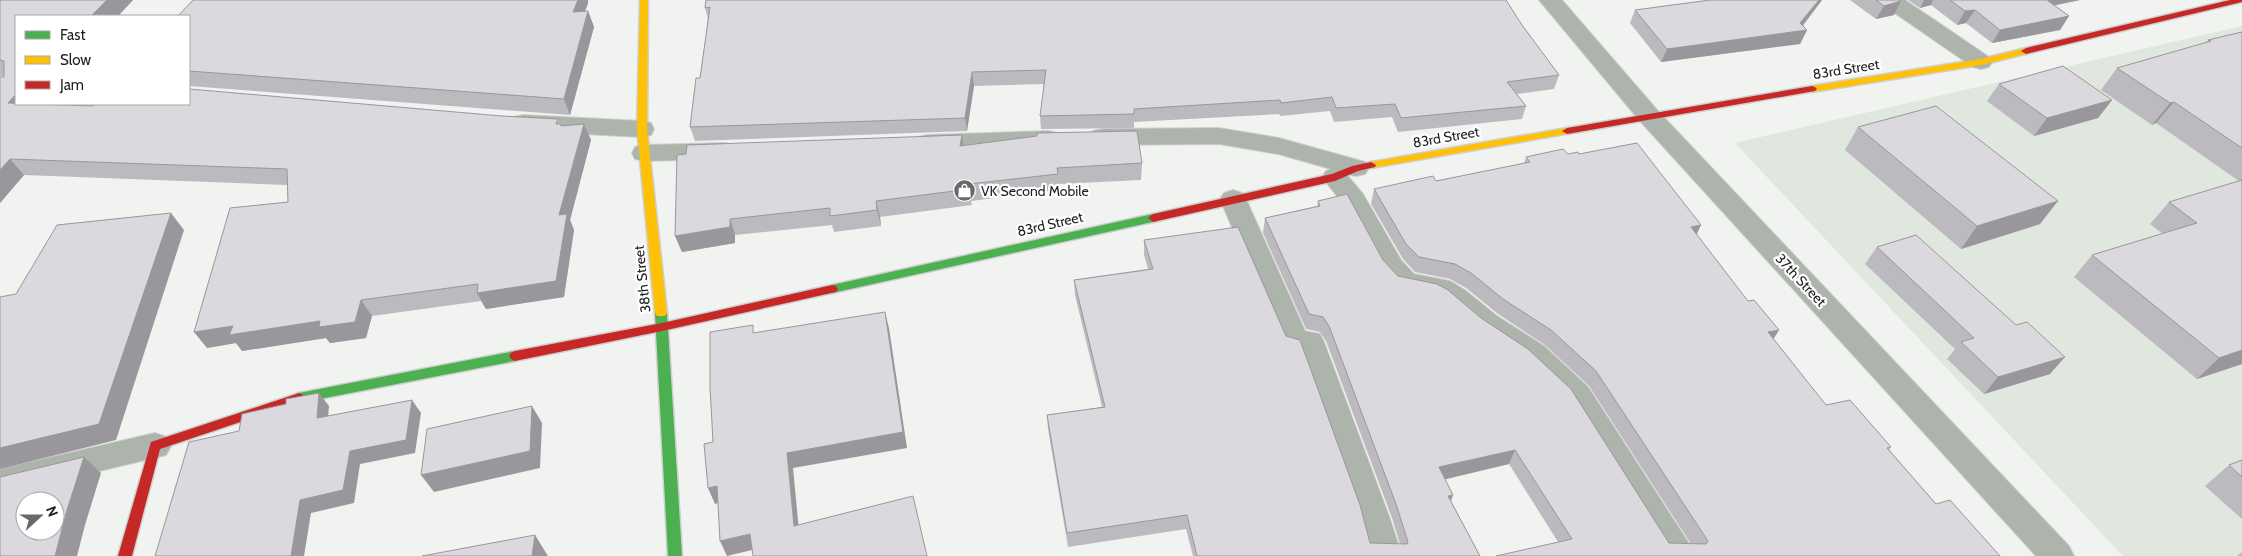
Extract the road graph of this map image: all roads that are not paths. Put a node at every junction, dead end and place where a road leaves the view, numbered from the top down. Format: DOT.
graph roads {
  1 [pos="644,0"];
  2 [pos="1550,0"];
  3 [pos="1891,0"];
  4 [pos="2241,0"];
  5 [pos="1981,62"];
  6 [pos="1649,116"];
  7 [pos="500,121"];
  8 [pos="643,141"];
  9 [pos="902,144"];
  10 [pos="748,150"];
  11 [pos="1346,173"];
  12 [pos="1233,199"];
  13 [pos="662,327"];
  14 [pos="155,446"];
  15 [pos="0,482"];
  16 [pos="125,556"];
  17 [pos="674,556"];
  18 [pos="1385,556"];
  19 [pos="1680,556"];
  20 [pos="2057,556"];
  1 -- 8 [label="street, 38th Street"];
  2 -- 6 [label="street, 37th Street"];
  3 -- 5 [label="street"];
  4 -- 5 [label="street, 83rd Street"];
  5 -- 6 [label="street, 83rd Street"];
  6 -- 11 [label="street, 83rd Street"];
  6 -- 20 [label="street, 37th Street"];
  7 -- 8 [label="street"];
  8 -- 10 [label="street"];
  8 -- 13 [label="street, 38th Street"];
  9 -- 11 [label="street"];
  11 -- 12 [label="street, 83rd Street"];
  11 -- 19 [label="street"];
  12 -- 13 [label="street, 83rd Street"];
  12 -- 18 [label="street"];
  13 -- 14 [label="street, 83rd Street"];
  13 -- 17 [label="street, 38th Street"];
  14 -- 15 [label="street"];
  14 -- 16 [label="street"];
}
